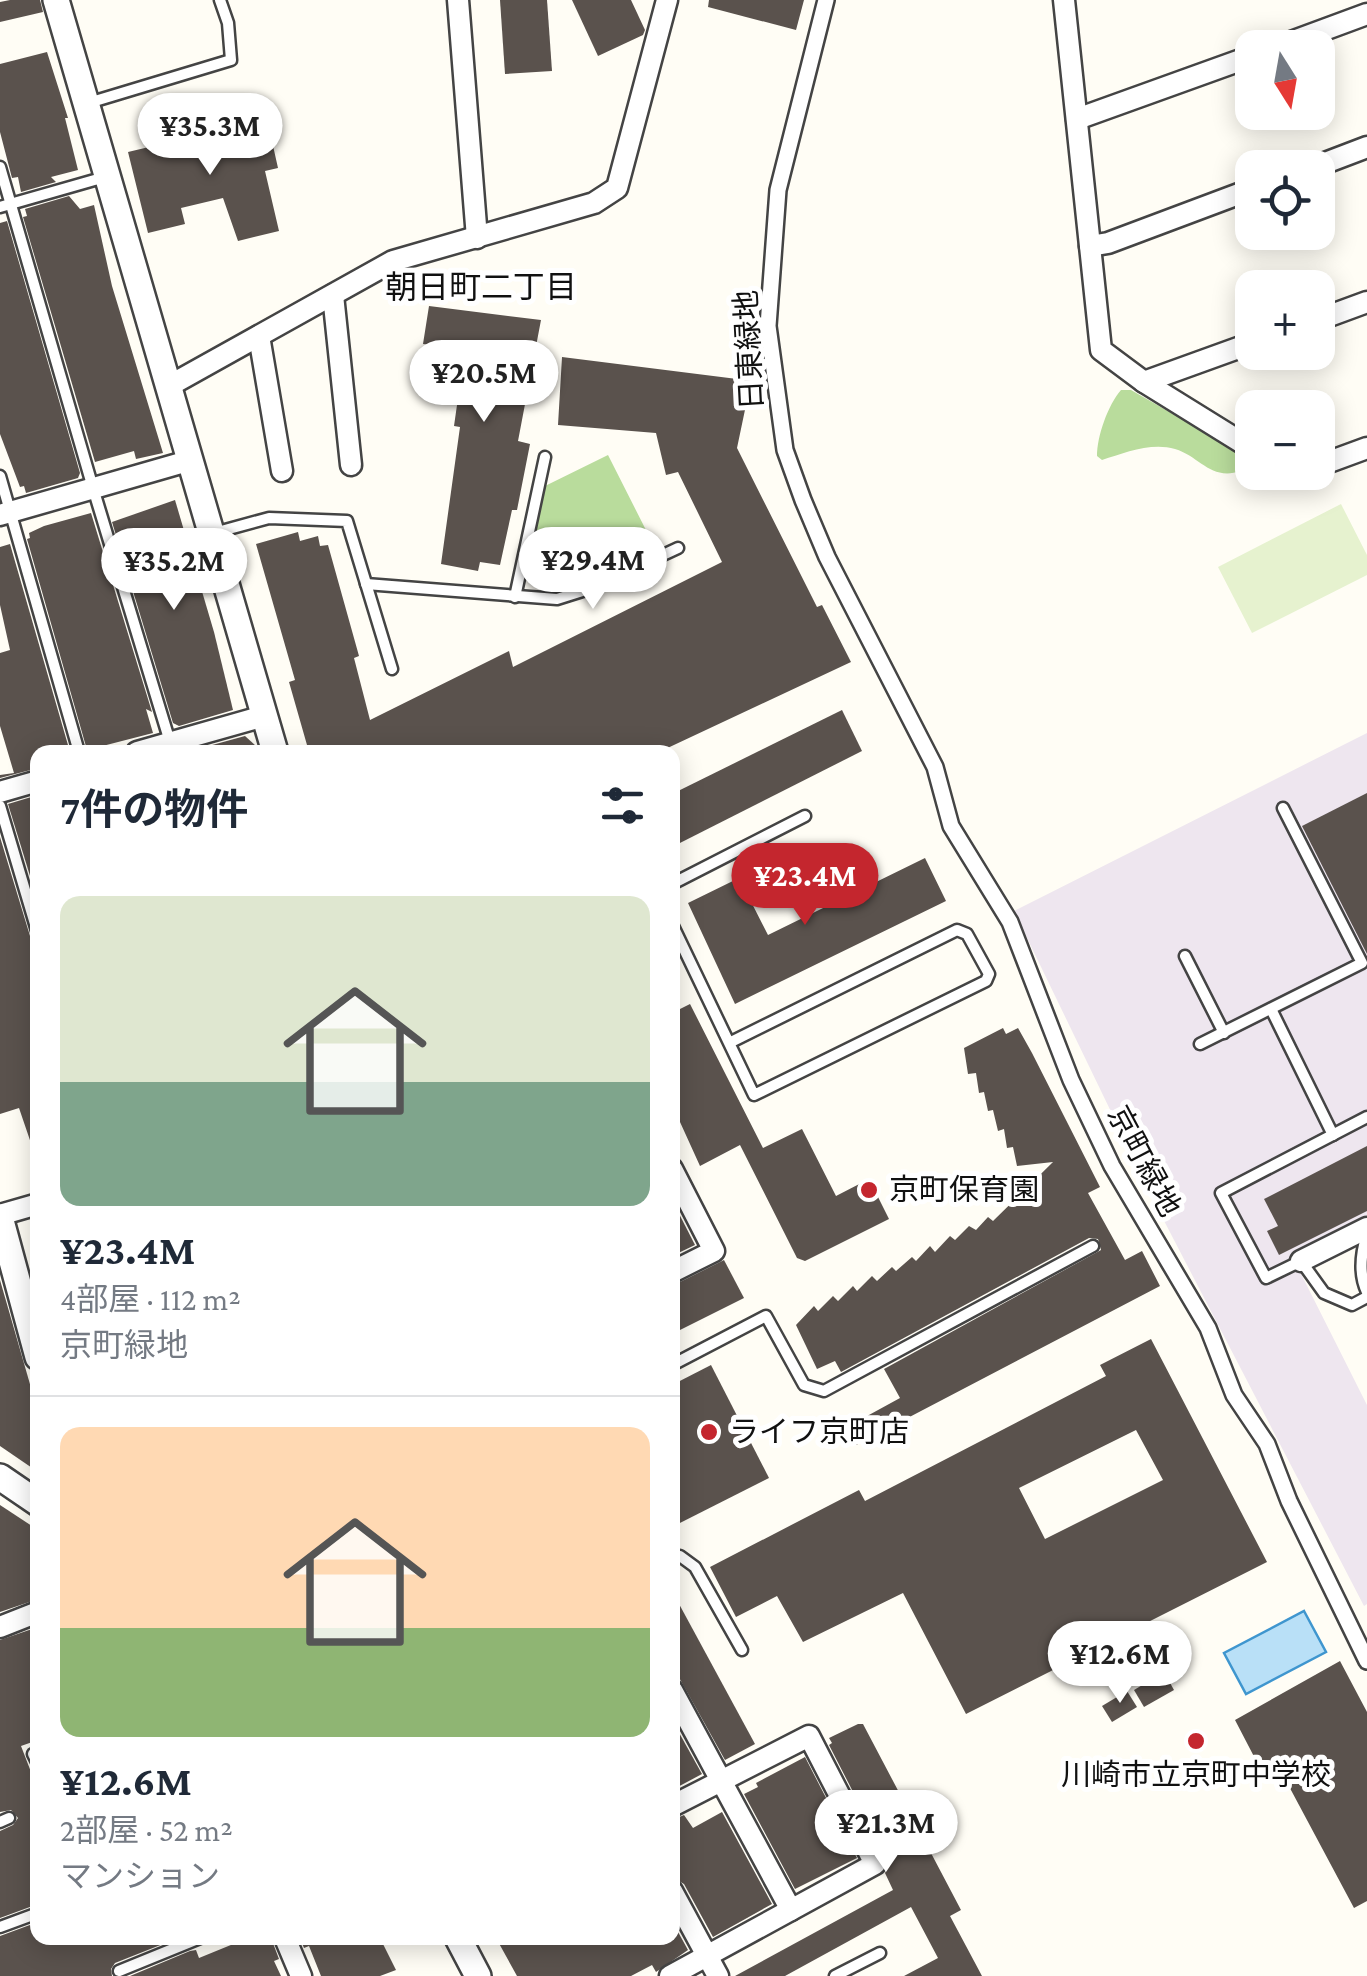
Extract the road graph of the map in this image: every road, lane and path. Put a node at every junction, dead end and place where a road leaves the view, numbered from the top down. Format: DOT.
graph roads {
  1 [pos="56,0"];
  2 [pos="220,0"];
  3 [pos="458,0"];
  4 [pos="667,0"];
  5 [pos="826,0"];
  6 [pos="1064,0"];
  7 [pos="1367,14"];
  8 [pos="1324,30"];
  9 [pos="1235,62"];
  10 [pos="85,104"];
  11 [pos="1077,119"];
  12 [pos="1367,147"];
  13 [pos="1335,159"];
  14 [pos="0,167"];
  15 [pos="106,176"];
  16 [pos="1235,195"];
  17 [pos="5,205"];
  18 [pos="476,238"];
  19 [pos="1090,246"];
  20 [pos="332,295"];
  21 [pos="1367,302"];
  22 [pos="1335,314"];
  23 [pos="259,336"];
  24 [pos="1235,349"];
  25 [pos="1144,382"];
  26 [pos="167,387"];
  27 [pos="1235,438"];
  28 [pos="1367,448"];
  29 [pos="545,457"];
  30 [pos="1335,460"];
  31 [pos="188,461"];
  32 [pos="351,464"];
  33 [pos="282,471"];
  34 [pos="0,476"];
  35 [pos="92,488"];
  36 [pos="5,513"];
  37 [pos="209,534"];
  38 [pos="678,548"];
  39 [pos="366,584"];
  40 [pos="514,597"];
  41 [pos="392,668"];
  42 [pos="889,681"];
  43 [pos="264,716"];
  44 [pos="171,743"];
  45 [pos="77,745"];
  46 [pos="163,745"];
  47 [pos="273,745"];
  48 [pos="30,783"];
  49 [pos="1,792"];
  50 [pos="1282,808"];
  51 [pos="805,816"];
  52 [pos="680,880"];
  53 [pos="30,903"];
  54 [pos="680,940"];
  55 [pos="1184,956"];
  56 [pos="1271,1008"];
  57 [pos="1224,1033"];
  58 [pos="730,1043"];
  59 [pos="1200,1044"];
  60 [pos="1367,1117"];
  61 [pos="1333,1134"];
  62 [pos="680,1185"];
  63 [pos="30,1207"];
  64 [pos="0,1216"];
  65 [pos="1367,1231"];
  66 [pos="1093,1246"];
  67 [pos="1301,1261"];
  68 [pos="680,1268"];
  69 [pos="1367,1294"];
  70 [pos="30,1327"];
  71 [pos="680,1360"];
  72 [pos="0,1477"];
  73 [pos="30,1498"];
  74 [pos="680,1556"];
  75 [pos="30,1615"];
  76 [pos="0,1627"];
  77 [pos="742,1650"];
  78 [pos="1367,1660"];
  79 [pos="680,1705"];
  80 [pos="721,1781"];
  81 [pos="680,1802"];
  82 [pos="680,1905"];
  83 [pos="791,1910"];
  84 [pos="30,1916"];
  85 [pos="0,1927"];
  86 [pos="183,1945"];
  87 [pos="287,1945"];
  88 [pos="462,1945"];
  89 [pos="880,1953"];
  90 [pos="708,1956"];
  91 [pos="118,1972"];
  92 [pos="301,1976"];
  93 [pos="477,1976"];
  94 [pos="670,1976"];
  95 [pos="718,1976"];
  96 [pos="835,1976"];
  1 -- 10 [label="street"];
  2 -- 10 [label="lane"];
  3 -- 18 [label="street"];
  4 -- 18 [label="street"];
  5 -- 42 [label="street, 日東緑地"];
  6 -- 11 [label="street"];
  7 -- 8 [label="street"];
  9 -- 11 [label="street"];
  10 -- 15 [label="street"];
  11 -- 19 [label="street"];
  12 -- 13 [label="street"];
  14 -- 17 [label="lane"];
  15 -- 17 [label="lane"];
  15 -- 26 [label="street"];
  16 -- 19 [label="street"];
  17 -- 35 [label="lane"];
  18 -- 20 [label="street"];
  19 -- 25 [label="street"];
  20 -- 23 [label="street"];
  20 -- 32 [label="street"];
  21 -- 22 [label="street"];
  23 -- 26 [label="street"];
  23 -- 33 [label="street"];
  24 -- 25 [label="street"];
  25 -- 27 [label="street"];
  26 -- 31 [label="street"];
  28 -- 30 [label="street"];
  29 -- 40 [label="lane"];
  31 -- 35 [label="street"];
  31 -- 37 [label="street"];
  34 -- 36 [label="lane"];
  35 -- 36 [label="street"];
  35 -- 44 [label="lane"];
  36 -- 45 [label="lane"];
  37 -- 39 [label="lane"];
  37 -- 43 [label="street"];
  38 -- 40 [label="lane"];
  39 -- 40 [label="lane"];
  39 -- 41 [label="lane"];
  42 -- 78 [label="street, 京町緑地"];
  43 -- 44 [label="street"];
  43 -- 47 [label="street"];
  44 -- 46 [label="street"];
  48 -- 49 [label="street"];
  49 -- 53 [label="lane"];
  50 -- 56 [label="lane"];
  51 -- 52 [label="lane"];
  54 -- 58 [label="lane"];
  55 -- 57 [label="lane"];
  56 -- 57 [label="lane"];
  56 -- 61 [label="lane"];
  57 -- 59 [label="lane"];
  58 -- 58 [label="lane"];
  60 -- 61 [label="lane"];
  61 -- 67 [label="lane"];
  62 -- 68 [label="street"];
  63 -- 64 [label="street"];
  64 -- 70 [label="street"];
  65 -- 67 [label="street"];
  65 -- 69 [label="lane"];
  66 -- 71 [label="lane"];
  67 -- 69 [label="lane"];
  72 -- 73 [label="street"];
  74 -- 77 [label="lane"];
  75 -- 76 [label="street"];
  79 -- 80 [label="street"];
  80 -- 81 [label="street"];
  80 -- 83 [label="street"];
  80 -- 83 [label="street"];
  82 -- 90 [label="street"];
  83 -- 90 [label="street"];
  84 -- 85 [label="lane"];
  86 -- 91 [label="lane"];
  87 -- 92 [label="street"];
  88 -- 93 [label="street"];
  89 -- 96 [label="lane"];
  90 -- 94 [label="street"];
  90 -- 95 [label="street"];
}
